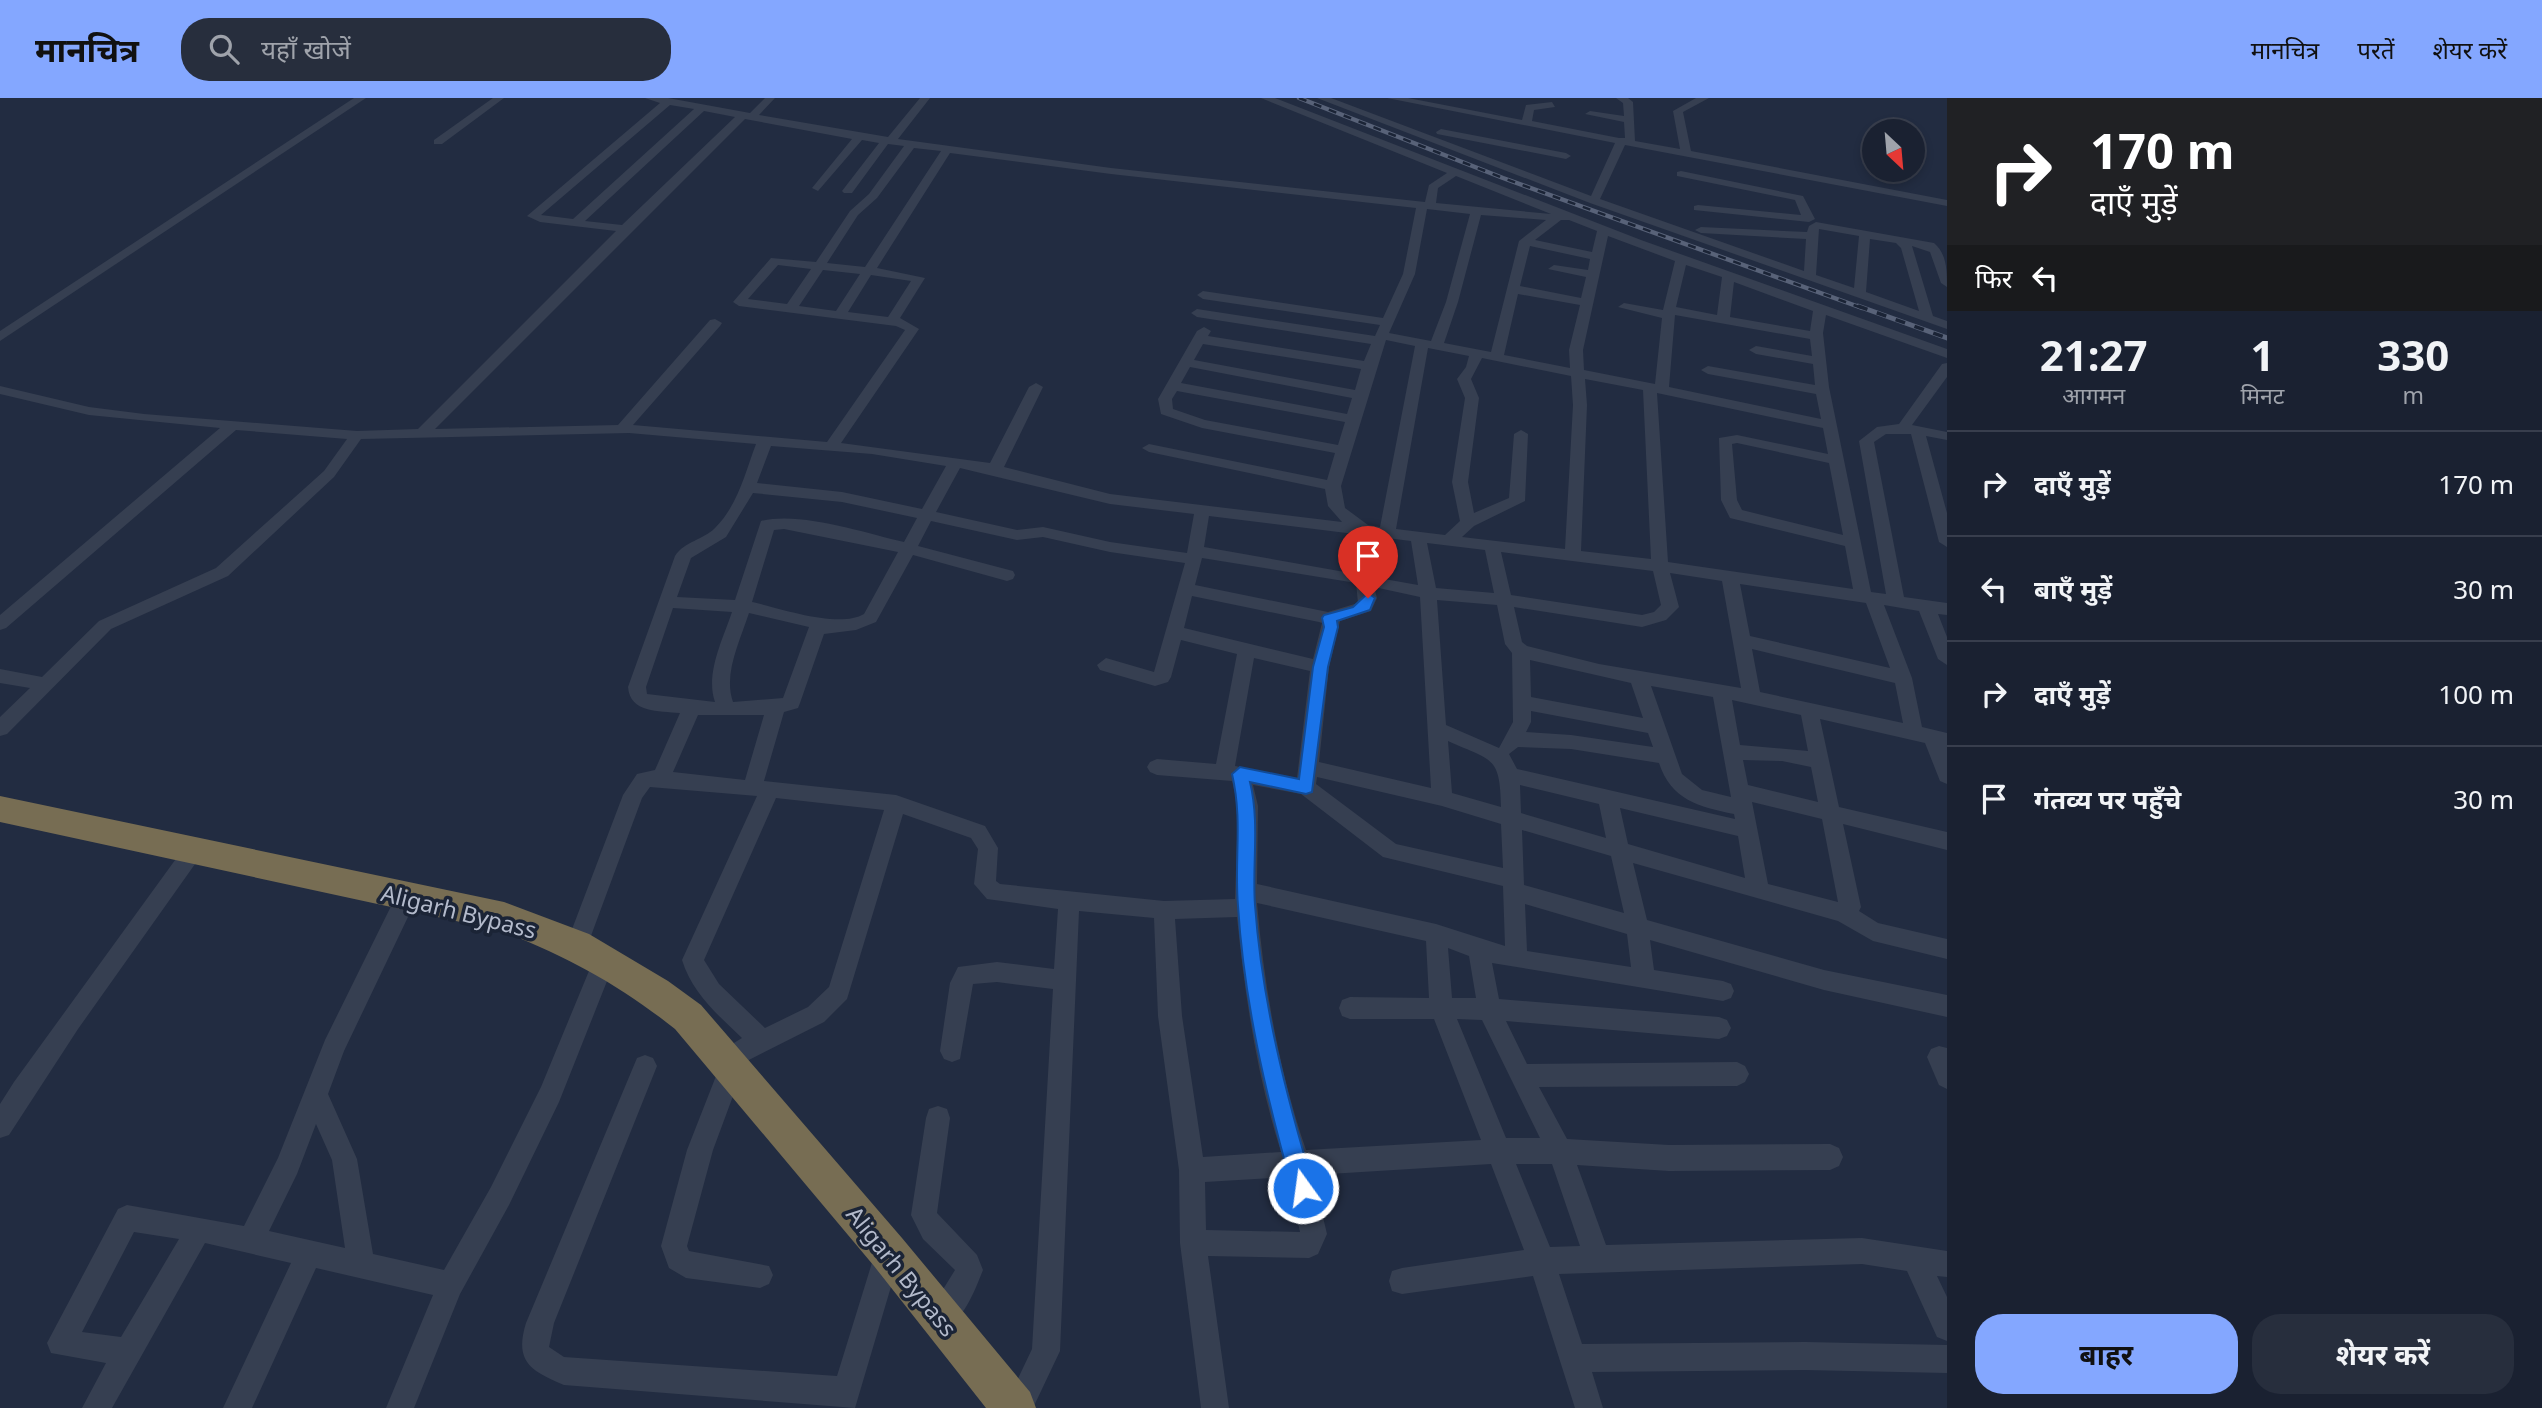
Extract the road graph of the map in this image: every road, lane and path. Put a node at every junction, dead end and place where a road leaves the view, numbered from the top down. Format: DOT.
graph roads {
  1 [pos="362,98"];
  2 [pos="499,98"];
  3 [pos="650,98"];
  4 [pos="770,98"];
  5 [pos="925,98"];
  6 [pos="1266,98"];
  7 [pos="1322,98"];
  8 [pos="1392,98"];
  9 [pos="1469,98"];
  10 [pos="1621,98"];
  11 [pos="1704,98"];
  12 [pos="668,101"];
  13 [pos="1552,105"];
  14 [pos="702,107"];
  15 [pos="1452,110"];
  16 [pos="1466,113"];
  17 [pos="1590,114"];
  18 [pos="1407,115"];
  19 [pos="747,116"];
  20 [pos="1494,118"];
  21 [pos="1629,120"];
  22 [pos="1526,124"];
  23 [pos="1577,132"];
  24 [pos="1437,136"];
  25 [pos="859,137"];
  26 [pos="1482,139"];
  27 [pos="889,141"];
  28 [pos="1626,141"];
  29 [pos="438,142"];
  30 [pos="912,143"];
  31 [pos="1522,147"];
  32 [pos="948,148"];
  33 [pos="1681,151"];
  34 [pos="1472,155"];
  35 [pos="601,156"];
  36 [pos="615,158"];
  37 [pos="628,160"];
  38 [pos="641,162"];
  39 [pos="1510,170"];
  40 [pos="1560,171"];
  41 [pos="1454,173"];
  42 [pos="1681,174"];
  43 [pos="818,188"];
  44 [pos="848,191"];
  45 [pos="1755,200"];
  46 [pos="1594,201"];
  47 [pos="1947,203"];
  48 [pos="1426,205"];
  49 [pos="1698,208"];
  50 [pos="1476,211"];
  51 [pos="1760,215"];
  52 [pos="1562,218"];
  53 [pos="576,223"];
  54 [pos="625,229"];
  55 [pos="1603,230"];
  56 [pos="1698,234"];
  57 [pos="1865,234"];
  58 [pos="1768,235"];
  59 [pos="1813,236"];
  60 [pos="1900,241"];
  61 [pos="1525,242"];
  62 [pos="1599,257"];
  63 [pos="1681,259"];
  64 [pos="818,265"];
  65 [pos="1555,269"];
  66 [pos="871,272"];
  67 [pos="1595,275"];
  68 [pos="1728,276"];
  69 [pos="1810,279"];
  70 [pos="1947,283"];
  71 [pos="1514,289"];
  72 [pos="1203,295"];
  73 [pos="1859,296"];
  74 [pos="1587,303"];
  75 [pos="1624,307"];
  76 [pos="790,310"];
  77 [pos="1820,310"];
  78 [pos="1198,313"];
  79 [pos="1669,313"];
  80 [pos="1947,313"];
  81 [pos="1926,314"];
  82 [pos="839,316"];
  83 [pos="1723,318"];
  84 [pos="895,322"];
  85 [pos="715,323"];
  86 [pos="1947,325"];
  87 [pos="1770,327"];
  88 [pos="1382,333"];
  89 [pos="1816,336"];
  90 [pos="0,337"];
  91 [pos="1429,344"];
  92 [pos="1756,350"];
  93 [pos="1773,353"];
  94 [pos="1476,354"];
  95 [pos="1947,354"];
  96 [pos="1496,358"];
  97 [pos="1819,361"];
  98 [pos="1185,362"];
  99 [pos="1369,366"];
  100 [pos="1947,367"];
  101 [pos="1708,369"];
  102 [pos="1577,375"];
  103 [pos="1171,386"];
  104 [pos="1036,387"];
  105 [pos="1656,387"];
  106 [pos="1941,389"];
  107 [pos="0,390"];
  108 [pos="1823,391"];
  109 [pos="1361,395"];
  110 [pos="1352,419"];
  111 [pos="1829,425"];
  112 [pos="232,426"];
  113 [pos="622,429"];
  114 [pos="1910,429"];
  115 [pos="1521,434"];
  116 [pos="356,435"];
  117 [pos="422,435"];
  118 [pos="1947,436"];
  119 [pos="766,439"];
  120 [pos="831,446"];
  121 [pos="1149,448"];
  122 [pos="1342,450"];
  123 [pos="1836,460"];
  124 [pos="956,462"];
  125 [pos="995,469"];
  126 [pos="1333,486"];
  127 [pos="746,487"];
  128 [pos="1202,512"];
  129 [pos="926,514"];
  130 [pos="1468,522"];
  131 [pos="1365,530"];
  132 [pos="1387,533"];
  133 [pos="1418,536"];
  134 [pos="1449,540"];
  135 [pos="1852,542"];
  136 [pos="1947,542"];
  137 [pos="1492,547"];
  138 [pos="908,550"];
  139 [pos="1194,555"];
  140 [pos="1573,556"];
  141 [pos="1660,566"];
  142 [pos="1007,575"];
  143 [pos="1730,577"];
  144 [pos="1363,579"];
  145 [pos="1186,589"];
  146 [pos="1428,593"];
  147 [pos="1868,597"];
  148 [pos="1504,600"];
  149 [pos="1896,601"];
  150 [pos="668,602"];
  151 [pos="740,606"];
  152 [pos="1926,606"];
  153 [pos="1947,609"];
  154 [pos="1329,618"];
  155 [pos="0,624"];
  156 [pos="830,625"];
  157 [pos="1174,632"];
  158 [pos="1744,641"];
  159 [pos="1247,650"];
  160 [pos="1521,651"];
  161 [pos="1947,659"];
  162 [pos="1107,665"];
  163 [pos="1320,667"];
  164 [pos="0,676"];
  165 [pos="1903,678"];
  166 [pos="1639,679"];
  167 [pos="46,684"];
  168 [pos="1721,692"];
  169 [pos="1752,697"];
  170 [pos="1522,702"];
  171 [pos="693,706"];
  172 [pos="726,708"];
  173 [pos="1809,709"];
  174 [pos="775,710"];
  175 [pos="1656,727"];
  176 [pos="1436,728"];
  177 [pos="0,729"];
  178 [pos="1931,737"];
  179 [pos="1514,739"];
  180 [pos="1732,752"];
  181 [pos="1666,757"];
  182 [pos="1819,761"];
  183 [pos="1506,766"];
  184 [pos="1157,767"];
  185 [pos="1232,773"];
  186 [pos="1947,776"];
  187 [pos="661,778"];
  188 [pos="1308,778"];
  189 [pos="760,790"];
  190 [pos="1607,797"];
  191 [pos="1442,798"];
  192 [pos="1741,800"];
  193 [pos="896,803"];
  194 [pos="0,809"];
  195 [pos="1829,812"];
  196 [pos="1511,816"];
  197 [pos="1747,830"];
  198 [pos="1947,841"];
  199 [pos="193,851"];
  200 [pos="1618,851"];
  201 [pos="1515,885"];
  202 [pos="1758,888"];
  203 [pos="407,896"];
  204 [pos="1246,897"];
  205 [pos="1069,902"];
  206 [pos="1164,910"];
  207 [pos="1841,912"];
  208 [pos="1637,925"];
  209 [pos="1436,934"];
  210 [pos="1947,949"];
  211 [pos="1479,950"];
  212 [pos="591,953"];
  213 [pos="1516,959"];
  214 [pos="1644,977"];
  215 [pos="1065,980"];
  216 [pos="1723,991"];
  217 [pos="1947,1006"];
  218 [pos="1441,1007"];
  219 [pos="1350,1008"];
  220 [pos="1489,1009"];
  221 [pos="1718,1028"];
  222 [pos="952,1051"];
  223 [pos="740,1053"];
  224 [pos="1947,1059"];
  225 [pos="645,1066"];
  226 [pos="1737,1074"];
  227 [pos="1520,1076"];
  228 [pos="1947,1077"];
  229 [pos="315,1093"];
  230 [pos="938,1118"];
  231 [pos="0,1126"];
  232 [pos="1560,1151"];
  233 [pos="1500,1152"];
  234 [pos="1830,1157"];
  235 [pos="1298,1164"];
  236 [pos="1192,1170"];
  237 [pos="199,1228"];
  238 [pos="251,1240"];
  239 [pos="1193,1243"];
  240 [pos="888,1252"];
  241 [pos="309,1254"];
  242 [pos="1914,1257"];
  243 [pos="1542,1261"];
  244 [pos="1598,1261"];
  245 [pos="1947,1264"];
  246 [pos="361,1265"];
  247 [pos="760,1275"];
  248 [pos="1402,1281"];
  249 [pos="450,1285"];
  250 [pos="954,1297"];
  251 [pos="1947,1327"];
  252 [pos="129,1352"];
  253 [pos="1573,1358"];
  254 [pos="1947,1359"];
  255 [pos="844,1400"];
  256 [pos="96,1408"];
  257 [pos="237,1408"];
  258 [pos="400,1408"];
  259 [pos="1016,1408"];
  260 [pos="1215,1408"];
  261 [pos="1589,1408"];
  1 -- 90 [label="street"];
  2 -- 29 [label="street"];
  3 -- 12 [label="street"];
  4 -- 19 [label="street"];
  5 -- 27 [label="street"];
  6 -- 41 [label="street"];
  7 -- 18 [label="street"];
  8 -- 18 [label="street"];
  9 -- 16 [label="street"];
  10 -- 21 [label="street"];
  11 -- 33 [label="street"];
  12 -- 14 [label="street"];
  12 -- 35 [label="street"];
  13 -- 22 [label="street"];
  14 -- 19 [label="street"];
  14 -- 38 [label="street"];
  15 -- 16 [label="street"];
  15 -- 18 [label="street"];
  15 -- 24 [label="street"];
  16 -- 20 [label="street"];
  17 -- 21 [label="street"];
  18 -- 24 [label="street"];
  19 -- 25 [label="street"];
  19 -- 54 [label="street"];
  20 -- 22 [label="street"];
  20 -- 26 [label="street"];
  21 -- 28 [label="street"];
  22 -- 23 [label="street"];
  23 -- 28 [label="street"];
  23 -- 40 [label="street"];
  24 -- 26 [label="street"];
  24 -- 34 [label="street"];
  25 -- 27 [label="street"];
  25 -- 43 [label="street"];
  26 -- 31 [label="street"];
  26 -- 34 [label="street"];
  27 -- 30 [label="street"];
  27 -- 44 [label="street"];
  28 -- 33 [label="street"];
  28 -- 46 [label="street"];
  30 -- 32 [label="street"];
  30 -- 64 [label="street"];
  31 -- 39 [label="street"];
  31 -- 40 [label="street"];
  32 -- 48 [label="street"];
  32 -- 66 [label="street"];
  33 -- 42 [label="street"];
  33 -- 47 [label="street"];
  34 -- 39 [label="street"];
  35 -- 36 [label="street"];
  35 -- 53 [label="street"];
  37 -- 38 [label="street"];
  38 -- 53 [label="street"];
  39 -- 40 [label="street"];
  40 -- 46 [label="street"];
  41 -- 48 [label="street"];
  41 -- 52 [label="street"];
  42 -- 49 [label="street"];
  42 -- 51 [label="street"];
  45 -- 51 [label="street"];
  46 -- 56 [label="street"];
  48 -- 50 [label="street"];
  48 -- 88 [label="street"];
  49 -- 51 [label="street"];
  49 -- 56 [label="street"];
  50 -- 52 [label="street"];
  50 -- 91 [label="street"];
  51 -- 58 [label="street"];
  52 -- 55 [label="street"];
  52 -- 61 [label="street"];
  53 -- 54 [label="street"];
  54 -- 117 [label="street"];
  55 -- 62 [label="street"];
  55 -- 63 [label="street"];
  56 -- 58 [label="street"];
  56 -- 69 [label="street"];
  57 -- 59 [label="street"];
  57 -- 60 [label="street"];
  57 -- 73 [label="street"];
  58 -- 59 [label="street"];
  59 -- 69 [label="street"];
  60 -- 70 [label="street"];
  60 -- 81 [label="street"];
  61 -- 62 [label="street"];
  61 -- 71 [label="street"];
  62 -- 67 [label="street"];
  63 -- 68 [label="street"];
  63 -- 79 [label="street"];
  64 -- 66 [label="street"];
  64 -- 76 [label="street"];
  64 -- 76 [label="street"];
  65 -- 67 [label="street"];
  66 -- 82 [label="street"];
  66 -- 84 [label="street"];
  67 -- 74 [label="street"];
  68 -- 77 [label="street"];
  68 -- 83 [label="street"];
  69 -- 73 [label="street"];
  71 -- 74 [label="street"];
  71 -- 96 [label="street"];
  72 -- 88 [label="street"];
  73 -- 81 [label="street"];
  74 -- 102 [label="street"];
  75 -- 79 [label="street"];
  76 -- 82 [label="street"];
  77 -- 89 [label="street"];
  77 -- 95 [label="street"];
  78 -- 88 [label="street"];
  79 -- 83 [label="street"];
  79 -- 105 [label="street"];
  80 -- 81 [label="street"];
  81 -- 86 [label="street"];
  82 -- 84 [label="street"];
  83 -- 87 [label="street"];
  84 -- 120 [label="street"];
  85 -- 113 [label="street"];
  87 -- 89 [label="street"];
  87 -- 93 [label="street"];
  88 -- 91 [label="street"];
  88 -- 99 [label="street"];
  89 -- 97 [label="street"];
  91 -- 94 [label="street"];
  91 -- 132 [label="street"];
  92 -- 93 [label="street"];
  93 -- 97 [label="street"];
  94 -- 96 [label="street"];
  94 -- 130 [label="street"];
  96 -- 102 [label="street"];
  97 -- 108 [label="street"];
  98 -- 99 [label="street"];
  98 -- 103 [label="street"];
  98 -- 109 [label="street"];
  99 -- 109 [label="street"];
  100 -- 106 [label="street"];
  101 -- 108 [label="street"];
  102 -- 105 [label="street"];
  102 -- 140 [label="street"];
  103 -- 110 [label="street"];
  103 -- 122 [label="street"];
  104 -- 125 [label="street"];
  105 -- 111 [label="street"];
  105 -- 141 [label="street"];
  106 -- 114 [label="street"];
  107 -- 112 [label="street"];
  108 -- 111 [label="street"];
  109 -- 110 [label="street"];
  110 -- 122 [label="street"];
  111 -- 123 [label="street"];
  112 -- 116 [label="street"];
  112 -- 155 [label="street"];
  113 -- 117 [label="street"];
  113 -- 119 [label="street"];
  114 -- 118 [label="street"];
  114 -- 136 [label="street"];
  114 -- 149 [label="street"];
  115 -- 130 [label="street"];
  116 -- 117 [label="street"];
  116 -- 167 [label="street"];
  119 -- 120 [label="street"];
  119 -- 127 [label="street"];
  120 -- 124 [label="street"];
  121 -- 126 [label="street"];
  122 -- 126 [label="street"];
  123 -- 135 [label="street"];
  123 -- 135 [label="street"];
  124 -- 125 [label="street"];
  124 -- 129 [label="street"];
  125 -- 128 [label="street"];
  126 -- 131 [label="street"];
  127 -- 129 [label="street"];
  127 -- 150 [label="street"];
  128 -- 131 [label="street"];
  128 -- 139 [label="street"];
  129 -- 138 [label="street"];
  129 -- 139 [label="street"];
  130 -- 134 [label="street"];
  131 -- 132 [label="street"];
  132 -- 133 [label="street"];
  133 -- 134 [label="street"];
  133 -- 146 [label="street"];
  134 -- 137 [label="street"];
  135 -- 147 [label="street"];
  137 -- 140 [label="street"];
  137 -- 148 [label="street"];
  138 -- 142 [label="street"];
  138 -- 151 [label="street"];
  138 -- 156 [label="street"];
  139 -- 144 [label="street"];
  139 -- 145 [label="street"];
  140 -- 141 [label="street"];
  141 -- 143 [label="street"];
  141 -- 148 [label="street"];
  143 -- 147 [label="street"];
  143 -- 158 [label="street"];
  144 -- 146 [label="street"];
  144 -- 154 [label="street"];
  145 -- 154 [label="street"];
  145 -- 157 [label="street"];
  146 -- 148 [label="street"];
  146 -- 176 [label="street"];
  147 -- 149 [label="street"];
  147 -- 165 [label="street"];
  148 -- 160 [label="street"];
  149 -- 152 [label="street"];
  150 -- 151 [label="street"];
  150 -- 171 [label="street"];
  151 -- 156 [label="street"];
  151 -- 172 [label="street"];
  152 -- 153 [label="street"];
  152 -- 161 [label="street"];
  154 -- 163 [label="street"];
  156 -- 174 [label="street"];
  157 -- 159 [label="street"];
  157 -- 162 [label="street"];
  158 -- 165 [label="street"];
  158 -- 169 [label="street"];
  159 -- 163 [label="street"];
  159 -- 185 [label="street"];
  160 -- 166 [label="street"];
  160 -- 170 [label="street"];
  163 -- 188 [label="street"];
  164 -- 167 [label="street"];
  165 -- 178 [label="street"];
  166 -- 168 [label="street"];
  166 -- 175 [label="street"];
  167 -- 177 [label="street"];
  168 -- 169 [label="street"];
  168 -- 180 [label="street"];
  169 -- 173 [label="street"];
  170 -- 175 [label="street"];
  170 -- 179 [label="street"];
  171 -- 172 [label="street"];
  171 -- 187 [label="street"];
  172 -- 174 [label="street"];
  173 -- 178 [label="street"];
  173 -- 182 [label="street"];
  174 -- 189 [label="street"];
  175 -- 181 [label="street"];
  176 -- 183 [label="street"];
  176 -- 191 [label="street"];
  178 -- 186 [label="street"];
  179 -- 181 [label="street"];
  179 -- 183 [label="street"];
  180 -- 182 [label="street"];
  180 -- 192 [label="street"];
  181 -- 192 [label="street"];
  182 -- 195 [label="street"];
  183 -- 190 [label="street"];
  183 -- 196 [label="street"];
  184 -- 185 [label="street"];
  185 -- 188 [label="street"];
  185 -- 204 [label="street"];
  187 -- 189 [label="street"];
  187 -- 212 [label="street"];
  188 -- 191 [label="street"];
  188 -- 201 [label="street"];
  189 -- 193 [label="street"];
  189 -- 223 [label="street"];
  190 -- 197 [label="street"];
  190 -- 200 [label="street"];
  191 -- 196 [label="street"];
  192 -- 195 [label="street"];
  192 -- 197 [label="street"];
  193 -- 205 [label="street"];
  193 -- 223 [label="street"];
  194 -- 199 [label="highway, Aligarh Bypass"];
  195 -- 198 [label="street"];
  195 -- 207 [label="street"];
  196 -- 200 [label="street"];
  196 -- 201 [label="street"];
  197 -- 202 [label="street"];
  199 -- 203 [label="highway, Aligarh Bypass"];
  199 -- 231 [label="street"];
  200 -- 202 [label="street"];
  200 -- 208 [label="street"];
  201 -- 208 [label="street"];
  201 -- 213 [label="street"];
  202 -- 207 [label="street"];
  203 -- 212 [label="highway, Aligarh Bypass"];
  203 -- 229 [label="street"];
  204 -- 206 [label="street"];
  204 -- 209 [label="street"];
  204 -- 235 [label="street"];
  205 -- 206 [label="street"];
  205 -- 215 [label="street"];
  206 -- 236 [label="street"];
  207 -- 210 [label="street"];
  208 -- 214 [label="street"];
  208 -- 217 [label="street"];
  209 -- 211 [label="street"];
  209 -- 218 [label="street"];
  211 -- 213 [label="street"];
  211 -- 220 [label="street"];
  212 -- 223 [label="highway, Aligarh Bypass"];
  212 -- 249 [label="street"];
  213 -- 214 [label="street"];
  214 -- 216 [label="street"];
  215 -- 222 [label="street"];
  215 -- 259 [label="street"];
  218 -- 219 [label="street"];
  218 -- 220 [label="street"];
  218 -- 233 [label="street"];
  220 -- 221 [label="street"];
  220 -- 227 [label="street"];
  223 -- 240 [label="highway, Aligarh Bypass"];
  223 -- 247 [label="street"];
  224 -- 228 [label="street"];
  225 -- 255 [label="street"];
  226 -- 227 [label="street"];
  227 -- 232 [label="street"];
  229 -- 238 [label="street"];
  229 -- 246 [label="street"];
  230 -- 250 [label="street"];
  232 -- 233 [label="street"];
  232 -- 234 [label="street"];
  232 -- 244 [label="street"];
  233 -- 235 [label="street"];
  233 -- 243 [label="street"];
  235 -- 236 [label="street"];
  235 -- 239 [label="street"];
  236 -- 239 [label="street"];
  237 -- 238 [label="street"];
  237 -- 252 [label="street"];
  237 -- 252 [label="street"];
  238 -- 241 [label="street"];
  239 -- 260 [label="street"];
  240 -- 250 [label="highway, Aligarh Bypass"];
  240 -- 255 [label="street"];
  241 -- 246 [label="street"];
  241 -- 257 [label="street"];
  242 -- 244 [label="street"];
  242 -- 245 [label="street"];
  242 -- 251 [label="street"];
  243 -- 244 [label="street"];
  243 -- 248 [label="street"];
  243 -- 253 [label="street"];
  246 -- 249 [label="street"];
  249 -- 258 [label="street"];
  250 -- 259 [label="highway, Aligarh Bypass"];
  252 -- 256 [label="street"];
  253 -- 254 [label="street"];
  253 -- 261 [label="street"];
}
